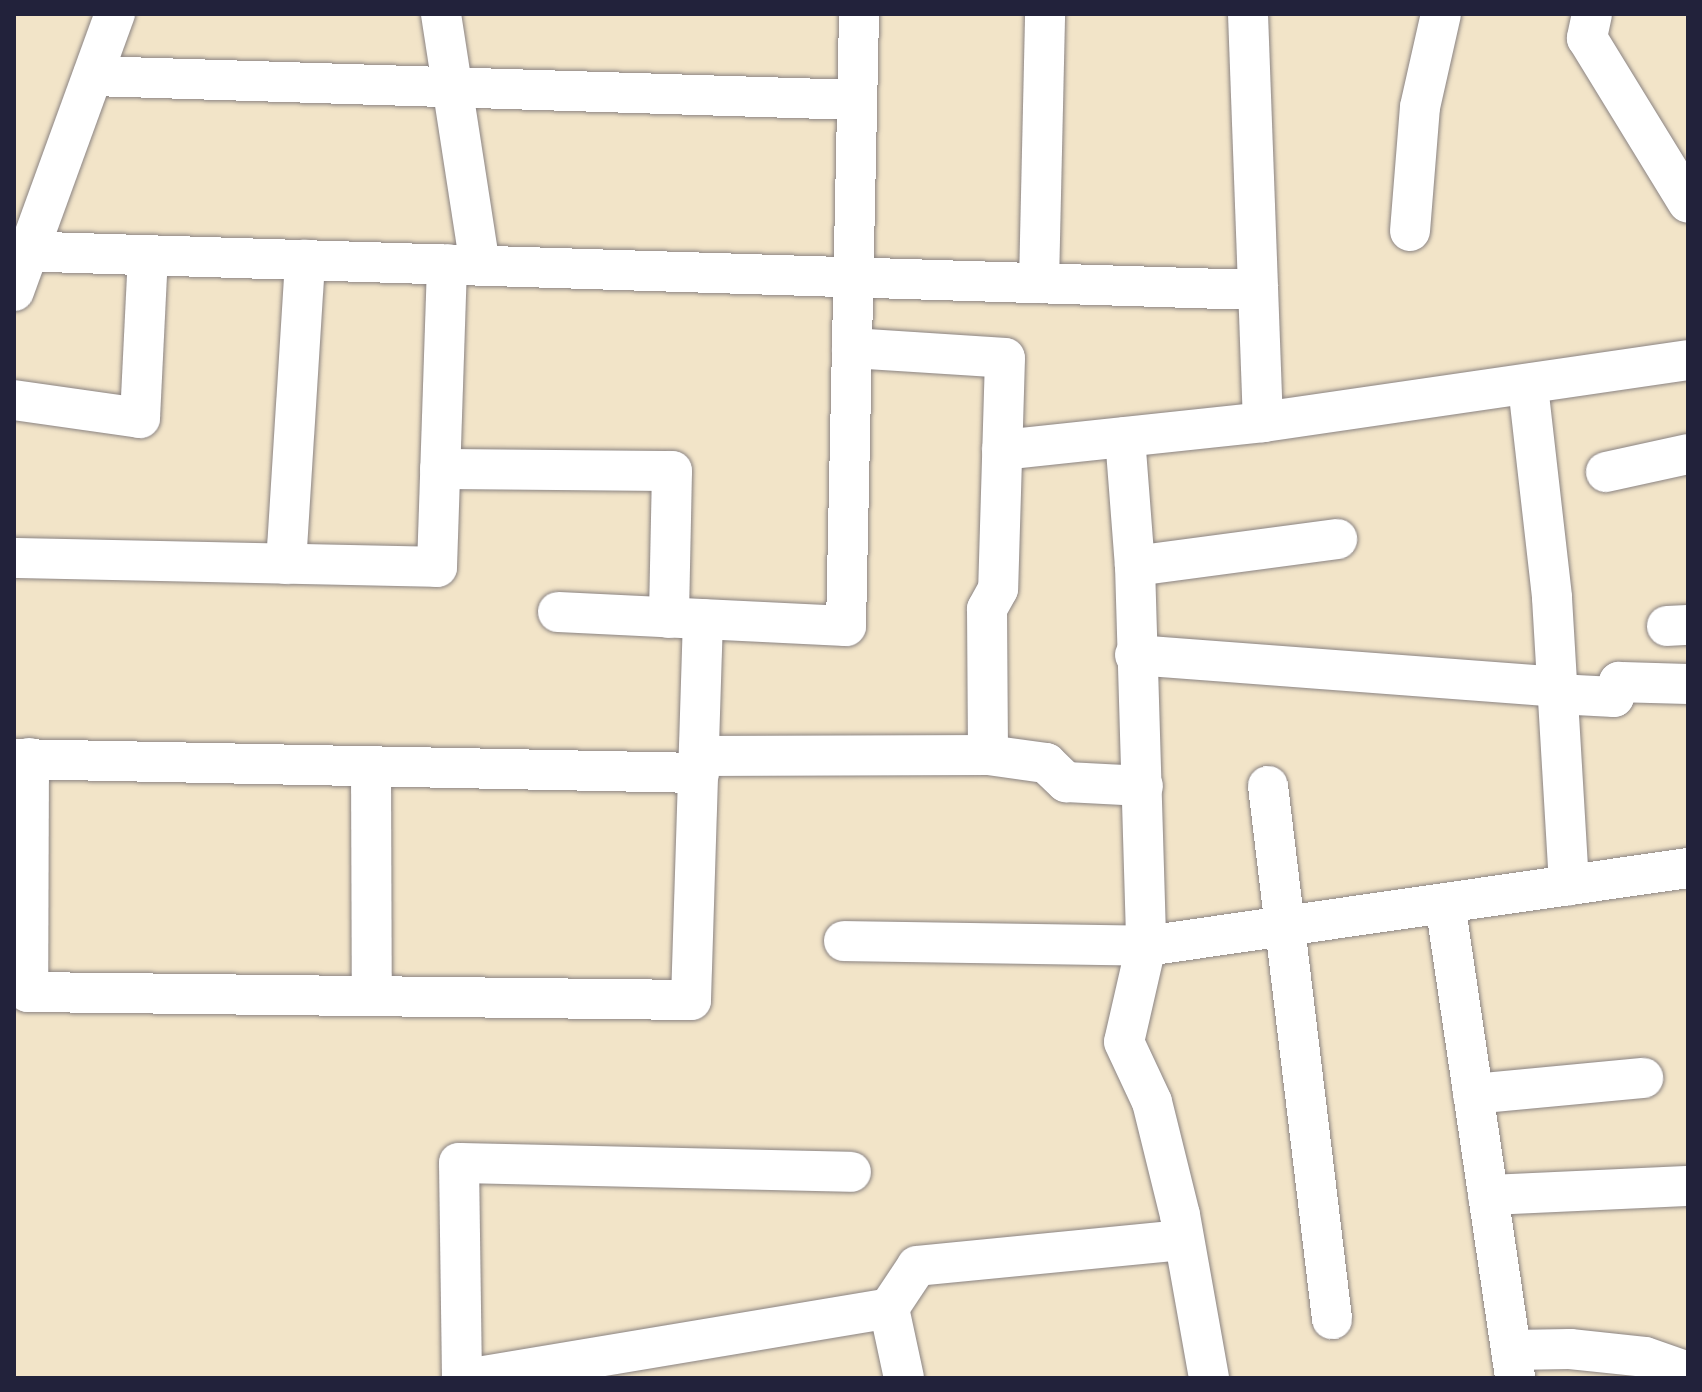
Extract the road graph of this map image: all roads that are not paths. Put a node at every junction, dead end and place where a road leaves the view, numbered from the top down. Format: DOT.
graph roads {
  1 [pos="115,14"];
  2 [pos="441,14"];
  3 [pos="859,14"];
  4 [pos="1045,14"];
  5 [pos="1248,14"];
  6 [pos="1441,14"];
  7 [pos="1592,14"];
  8 [pos="93,76"];
  9 [pos="452,88"];
  10 [pos="857,100"];
  11 [pos="1688,203"];
  12 [pos="1410,231"];
  13 [pos="21,251"];
  14 [pos="148,255"];
  15 [pos="305,260"];
  16 [pos="463,265"];
  17 [pos="853,277"];
  18 [pos="1039,283"];
  19 [pos="1258,290"];
  20 [pos="14,291"];
  21 [pos="852,348"];
  22 [pos="1688,360"];
  23 [pos="1528,386"];
  24 [pos="14,400"];
  25 [pos="1263,422"];
  26 [pos="1125,437"];
  27 [pos="1002,450"];
  28 [pos="1688,454"];
  29 [pos="440,469"];
  30 [pos="1606,472"];
  31 [pos="1337,539"];
  32 [pos="14,558"];
  33 [pos="286,564"];
  34 [pos="1135,566"];
  35 [pos="558,612"];
  36 [pos="686,618"];
  37 [pos="1135,655"];
  38 [pos="1688,684"];
  39 [pos="1557,691"];
  40 [pos="988,755"];
  41 [pos="22,758"];
  42 [pos="700,765"];
  43 [pos="371,766"];
  44 [pos="1143,786"];
  45 [pos="1268,786"];
  46 [pos="1688,868"];
  47 [pos="1569,885"];
  48 [pos="1445,903"];
  49 [pos="1285,927"];
  50 [pos="844,941"];
  51 [pos="1146,946"];
  52 [pos="372,996"];
  53 [pos="1643,1078"];
  54 [pos="1473,1094"];
  55 [pos="851,1172"];
  56 [pos="1688,1186"];
  57 [pos="1488,1195"];
  58 [pos="1183,1240"];
  59 [pos="889,1308"];
  60 [pos="1332,1319"];
  61 [pos="1513,1364"];
  62 [pos="1688,1372"];
  63 [pos="462,1378"];
  64 [pos="472,1378"];
  65 [pos="904,1378"];
  66 [pos="1209,1378"];
  1 -- 8 [label="street"];
  2 -- 9 [label="street"];
  3 -- 10 [label="street"];
  4 -- 18 [label="street"];
  5 -- 19 [label="street"];
  6 -- 12 [label="street"];
  7 -- 11 [label="street"];
  8 -- 9 [label="street"];
  8 -- 13 [label="street"];
  9 -- 10 [label="street"];
  9 -- 16 [label="street"];
  10 -- 17 [label="street"];
  13 -- 14 [label="street"];
  13 -- 20 [label="street"];
  14 -- 15 [label="street"];
  14 -- 24 [label="street"];
  15 -- 16 [label="street"];
  15 -- 33 [label="street"];
  16 -- 17 [label="street"];
  16 -- 29 [label="street"];
  17 -- 18 [label="street"];
  17 -- 21 [label="street"];
  18 -- 19 [label="street"];
  19 -- 25 [label="street"];
  21 -- 27 [label="street"];
  21 -- 36 [label="street"];
  22 -- 23 [label="street"];
  23 -- 25 [label="street"];
  23 -- 39 [label="street"];
  25 -- 26 [label="street"];
  26 -- 27 [label="street"];
  26 -- 34 [label="street"];
  27 -- 40 [label="street"];
  28 -- 30 [label="street"];
  29 -- 33 [label="street"];
  29 -- 36 [label="street"];
  31 -- 34 [label="street"];
  32 -- 33 [label="street"];
  34 -- 37 [label="street"];
  35 -- 36 [label="street"];
  36 -- 42 [label="street"];
  37 -- 39 [label="street"];
  37 -- 44 [label="street"];
  38 -- 39 [label="street"];
  39 -- 47 [label="street"];
  40 -- 42 [label="street"];
  40 -- 44 [label="street"];
  41 -- 43 [label="street"];
  41 -- 52 [label="street"];
  42 -- 43 [label="street"];
  42 -- 52 [label="street"];
  43 -- 52 [label="street"];
  44 -- 51 [label="street"];
  45 -- 49 [label="street"];
  46 -- 47 [label="street"];
  47 -- 48 [label="street"];
  48 -- 49 [label="street"];
  48 -- 54 [label="street"];
  49 -- 51 [label="street"];
  49 -- 60 [label="street"];
  50 -- 51 [label="street"];
  51 -- 58 [label="street"];
  53 -- 54 [label="street"];
  54 -- 57 [label="street"];
  55 -- 63 [label="street"];
  56 -- 57 [label="street"];
  57 -- 61 [label="street"];
  58 -- 59 [label="street"];
  58 -- 66 [label="street"];
  59 -- 64 [label="street"];
  59 -- 65 [label="street"];
  61 -- 62 [label="street"];
}
